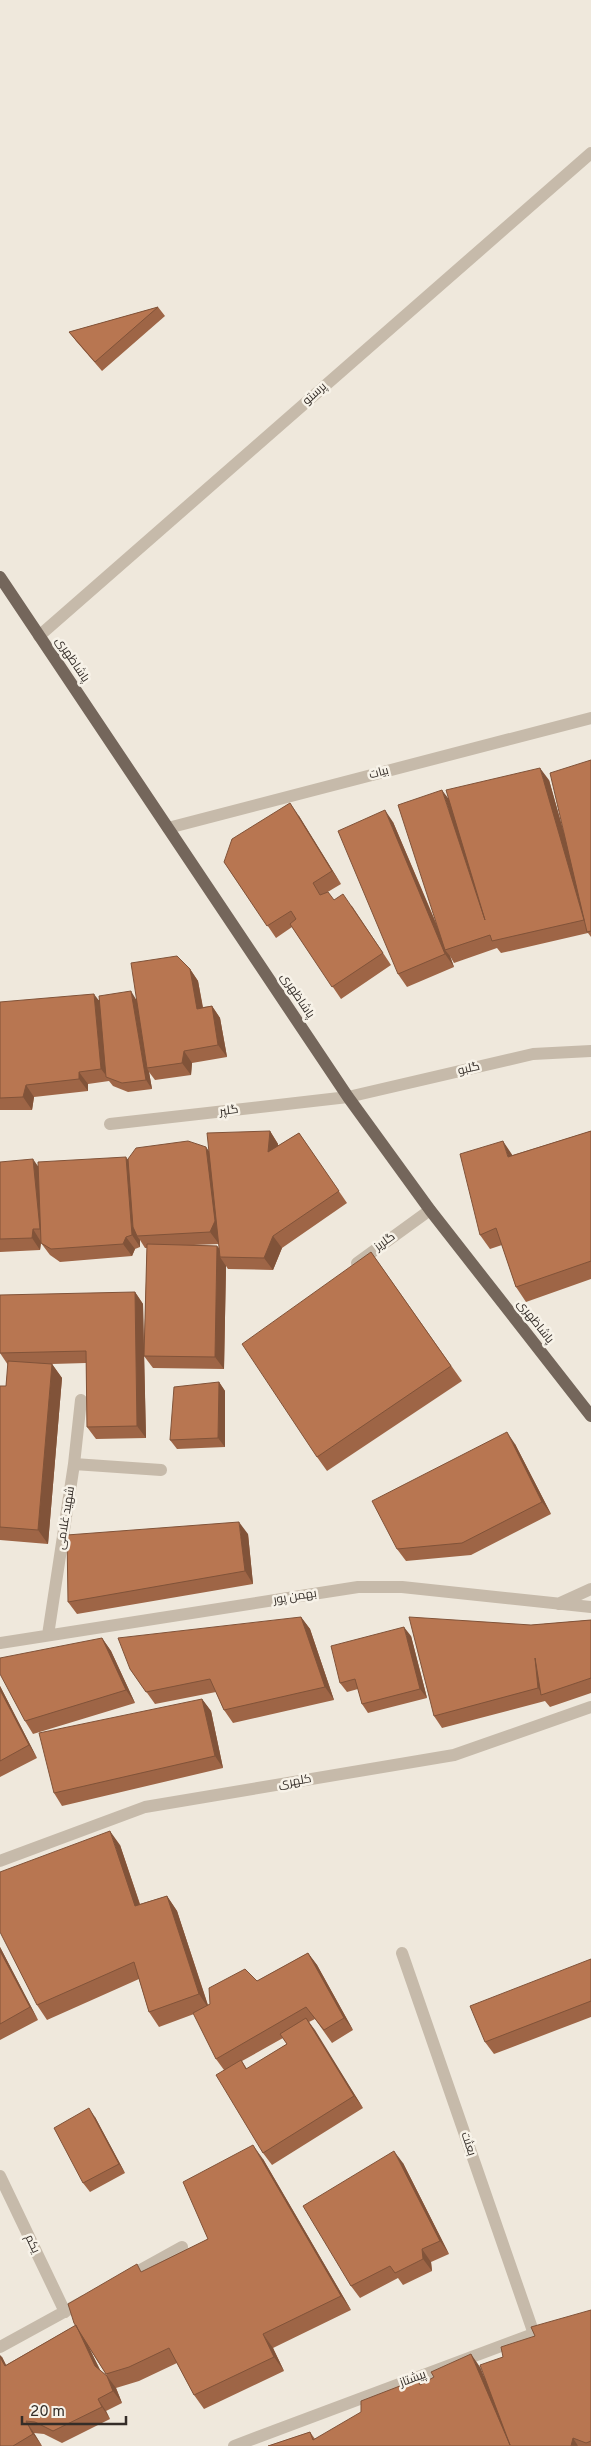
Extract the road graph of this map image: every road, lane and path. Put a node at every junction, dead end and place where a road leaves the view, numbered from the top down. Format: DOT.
graph roads {
  1 [pos="591,153"];
  2 [pos="0,577"];
  3 [pos="39,636"];
  4 [pos="591,718"];
  5 [pos="168,828"];
  6 [pos="591,1050"];
  7 [pos="348,1097"];
  8 [pos="110,1124"];
  9 [pos="430,1210"];
  10 [pos="349,1269"];
  11 [pos="81,1400"];
  12 [pos="591,1416"];
  13 [pos="74,1464"];
  14 [pos="161,1470"];
  15 [pos="591,1590"];
  16 [pos="555,1605"];
  17 [pos="591,1608"];
  18 [pos="48,1635"];
  19 [pos="0,1643"];
  20 [pos="591,1707"];
  21 [pos="0,1861"];
  22 [pos="402,1953"];
  23 [pos="0,2176"];
  24 [pos="182,2247"];
  25 [pos="115,2284"];
  26 [pos="98,2293"];
  27 [pos="65,2312"];
  28 [pos="551,2328"];
  29 [pos="534,2334"];
  30 [pos="0,2347"];
  31 [pos="234,2446"];
  1 -- 3 [label="street, پرستو"];
  2 -- 3 [label="main road, پاشاظهری"];
  3 -- 5 [label="main road, پاشاظهری"];
  4 -- 5 [label="street, بیات"];
  5 -- 7 [label="main road, پاشاظهری"];
  6 -- 7 [label="street, گلبو"];
  7 -- 8 [label="street, گلپر"];
  7 -- 9 [label="main road, پاشاظهری"];
  9 -- 10 [label="street, گلریز"];
  9 -- 12 [label="main road, پاشاظهری"];
  11 -- 13 [label="street, شهید غلامی"];
  13 -- 14 [label="street"];
  13 -- 18 [label="street, شهید غلامی"];
  15 -- 16 [label="street"];
  16 -- 17 [label="street, بهمن پور"];
  16 -- 18 [label="street, بهمن پور"];
  18 -- 19 [label="street, بهمن پور"];
  20 -- 21 [label="street, کلهری"];
  22 -- 29 [label="street, بعثت"];
  23 -- 27 [label="street, یکم"];
  24 -- 25 [label="street"];
  26 -- 27 [label="street"];
  27 -- 30 [label="street"];
  28 -- 29 [label="street, پیشتاز"];
  29 -- 31 [label="street, پیشتاز"];
}
